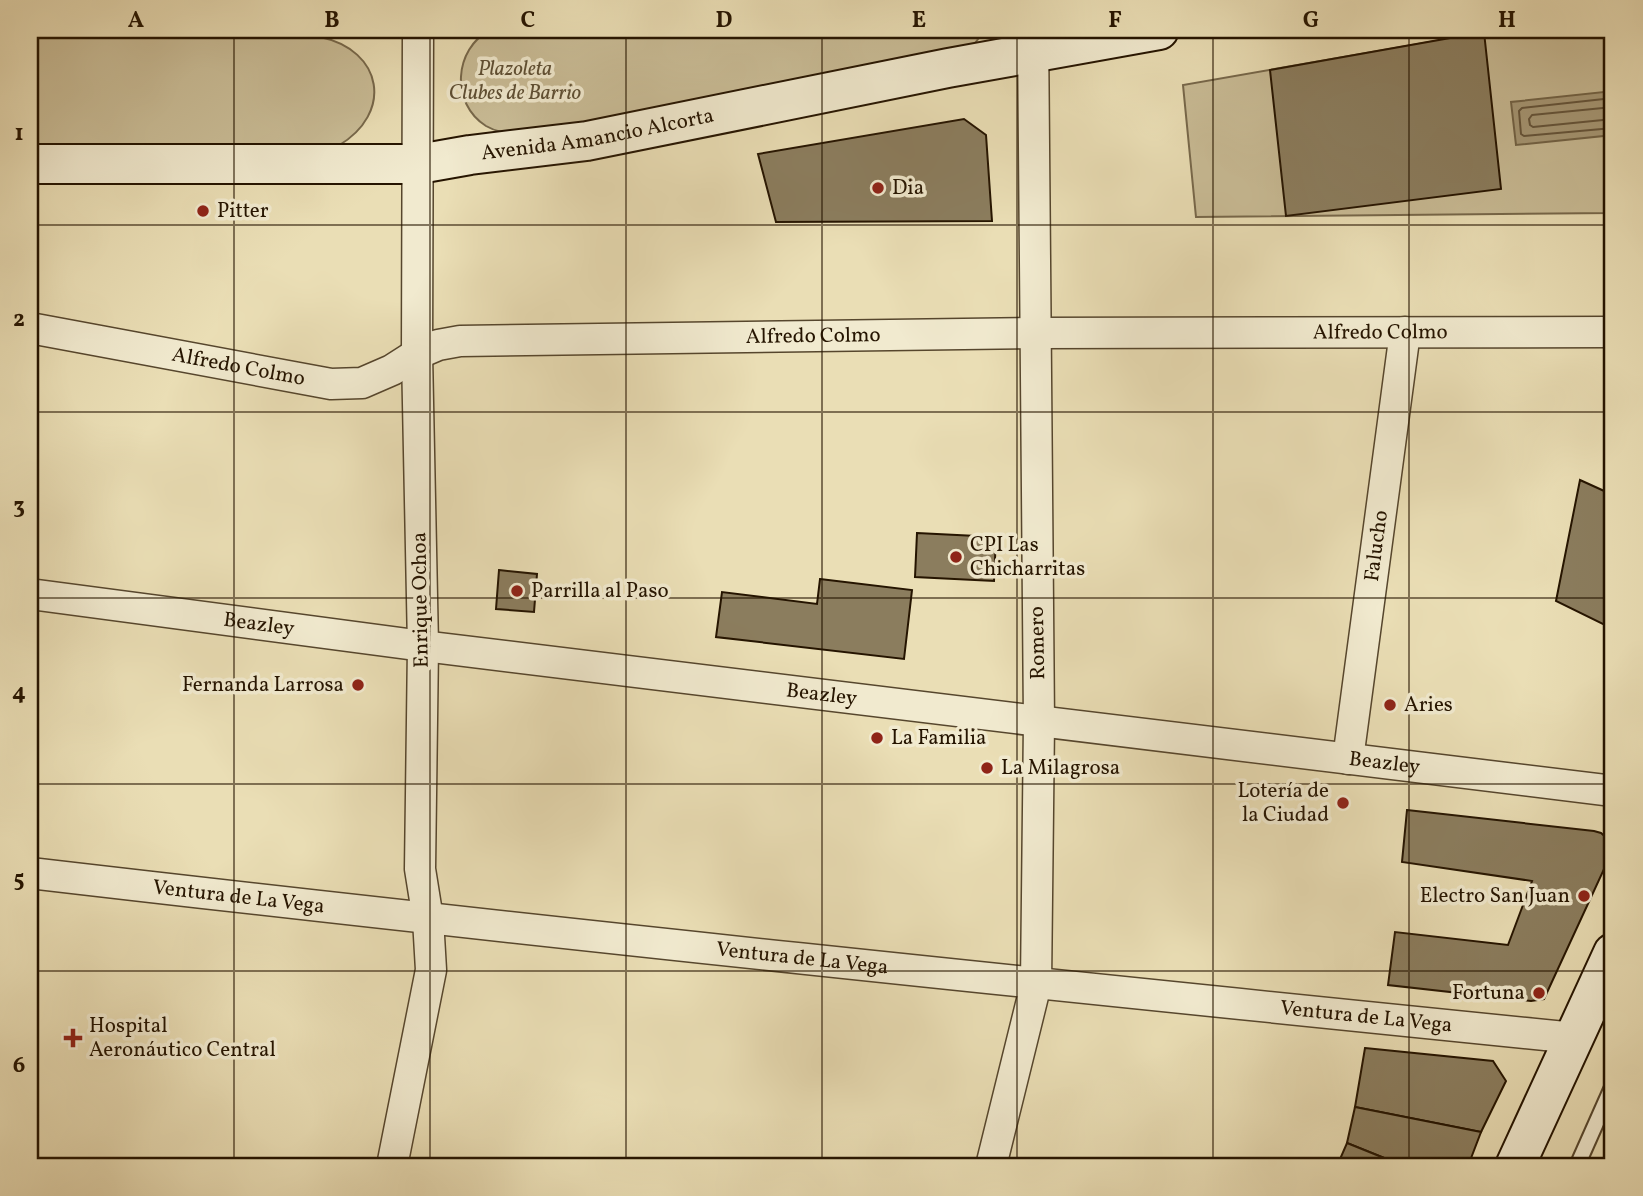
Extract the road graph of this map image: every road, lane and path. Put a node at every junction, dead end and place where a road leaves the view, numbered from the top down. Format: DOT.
graph roads {
  1 [pos="418,30"];
  2 [pos="1159,30"];
  3 [pos="1032,41"];
  4 [pos="30,164"];
  5 [pos="419,164"];
  6 [pos="30,328"];
  7 [pos="1405,332"];
  8 [pos="1613,332"];
  9 [pos="1035,333"];
  10 [pos="417,354"];
  11 [pos="30,594"];
  12 [pos="423,646"];
  13 [pos="1040,722"];
  14 [pos="1348,760"];
  15 [pos="1613,791"];
  16 [pos="30,873"];
  17 [pos="428,919"];
  18 [pos="1613,953"];
  19 [pos="1036,984"];
  20 [pos="1574,1038"];
  21 [pos="1613,1085"];
  22 [pos="391,1166"];
  23 [pos="991,1166"];
  24 [pos="1515,1166"];
  25 [pos="1577,1166"];
  1 -- 5 [label="street, Enrique Ochoa"];
  2 -- 3 [label="main road, Avenida Amancio Alcorta"];
  3 -- 5 [label="main road, Avenida Amancio Alcorta"];
  3 -- 9 [label="street, Romero"];
  4 -- 5 [label="main road, Avenida Amancio Alcorta"];
  5 -- 10 [label="street, Enrique Ochoa"];
  6 -- 10 [label="street, Alfredo Colmo"];
  7 -- 8 [label="street, Alfredo Colmo"];
  7 -- 9 [label="street, Alfredo Colmo"];
  7 -- 14 [label="street, Falucho"];
  9 -- 10 [label="street, Alfredo Colmo"];
  9 -- 13 [label="street, Romero"];
  10 -- 12 [label="street, Enrique Ochoa"];
  11 -- 12 [label="street, Beazley"];
  12 -- 13 [label="street, Beazley"];
  12 -- 17 [label="street, Enrique Ochoa"];
  13 -- 14 [label="street, Beazley"];
  13 -- 19 [label="street, Romero"];
  14 -- 15 [label="street, Beazley"];
  16 -- 17 [label="street, Ventura de La Vega"];
  17 -- 19 [label="street, Ventura de La Vega"];
  17 -- 22 [label="street, Enrique Ochoa"];
  18 -- 20 [label="main road"];
  19 -- 20 [label="street, Ventura de La Vega"];
  19 -- 23 [label="street, Romero"];
  20 -- 24 [label="main road"];
  21 -- 25 [label="lane"];
}
